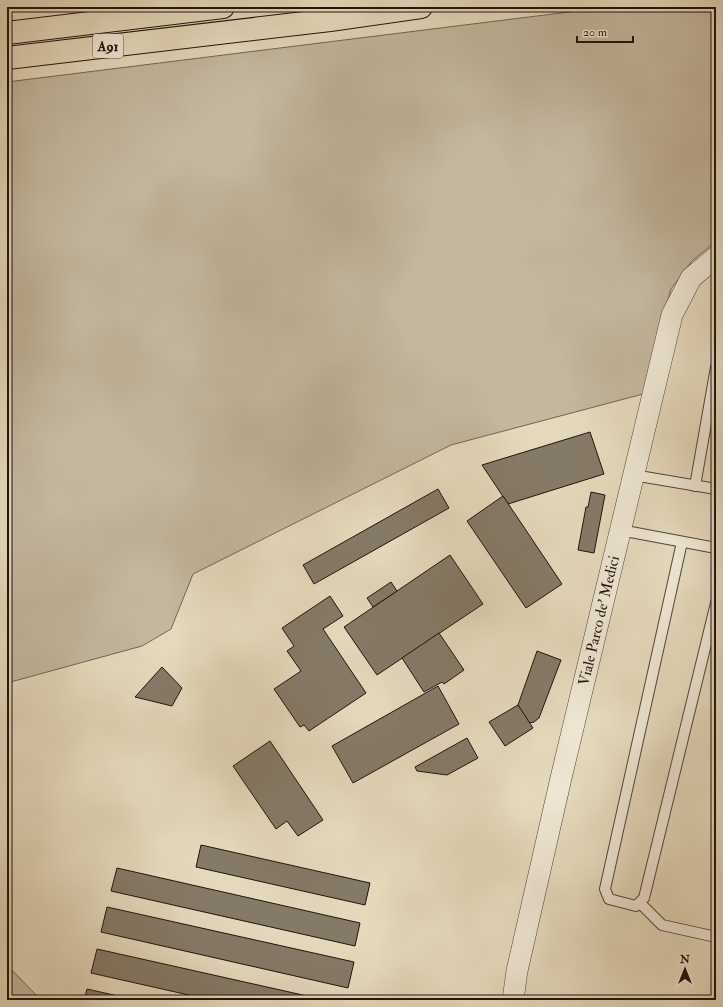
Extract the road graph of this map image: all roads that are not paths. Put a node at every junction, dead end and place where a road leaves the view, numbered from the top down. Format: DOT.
graph roads {
  1 [pos="223,7"];
  2 [pos="421,7"];
  3 [pos="7,33"];
  4 [pos="7,58"];
  5 [pos="716,257"];
  6 [pos="716,367"];
  7 [pos="633,475"];
  8 [pos="695,486"];
  9 [pos="716,489"];
  10 [pos="620,530"];
  11 [pos="682,542"];
  12 [pos="716,548"];
  13 [pos="716,603"];
  14 [pos="640,902"];
  15 [pos="716,937"];
  16 [pos="513,1000"];
  1 -- 3 [label="highway, A91"];
  2 -- 4 [label="highway, A91"];
  5 -- 7 [label="street, Viale Parco de' Medici"];
  6 -- 8 [label="lane"];
  7 -- 8 [label="lane"];
  7 -- 10 [label="street, Viale Parco de' Medici"];
  8 -- 9 [label="lane"];
  10 -- 11 [label="lane"];
  10 -- 16 [label="street, Viale Parco de' Medici"];
  11 -- 12 [label="lane"];
  11 -- 14 [label="lane"];
  13 -- 14 [label="lane"];
  14 -- 15 [label="lane"];
}
